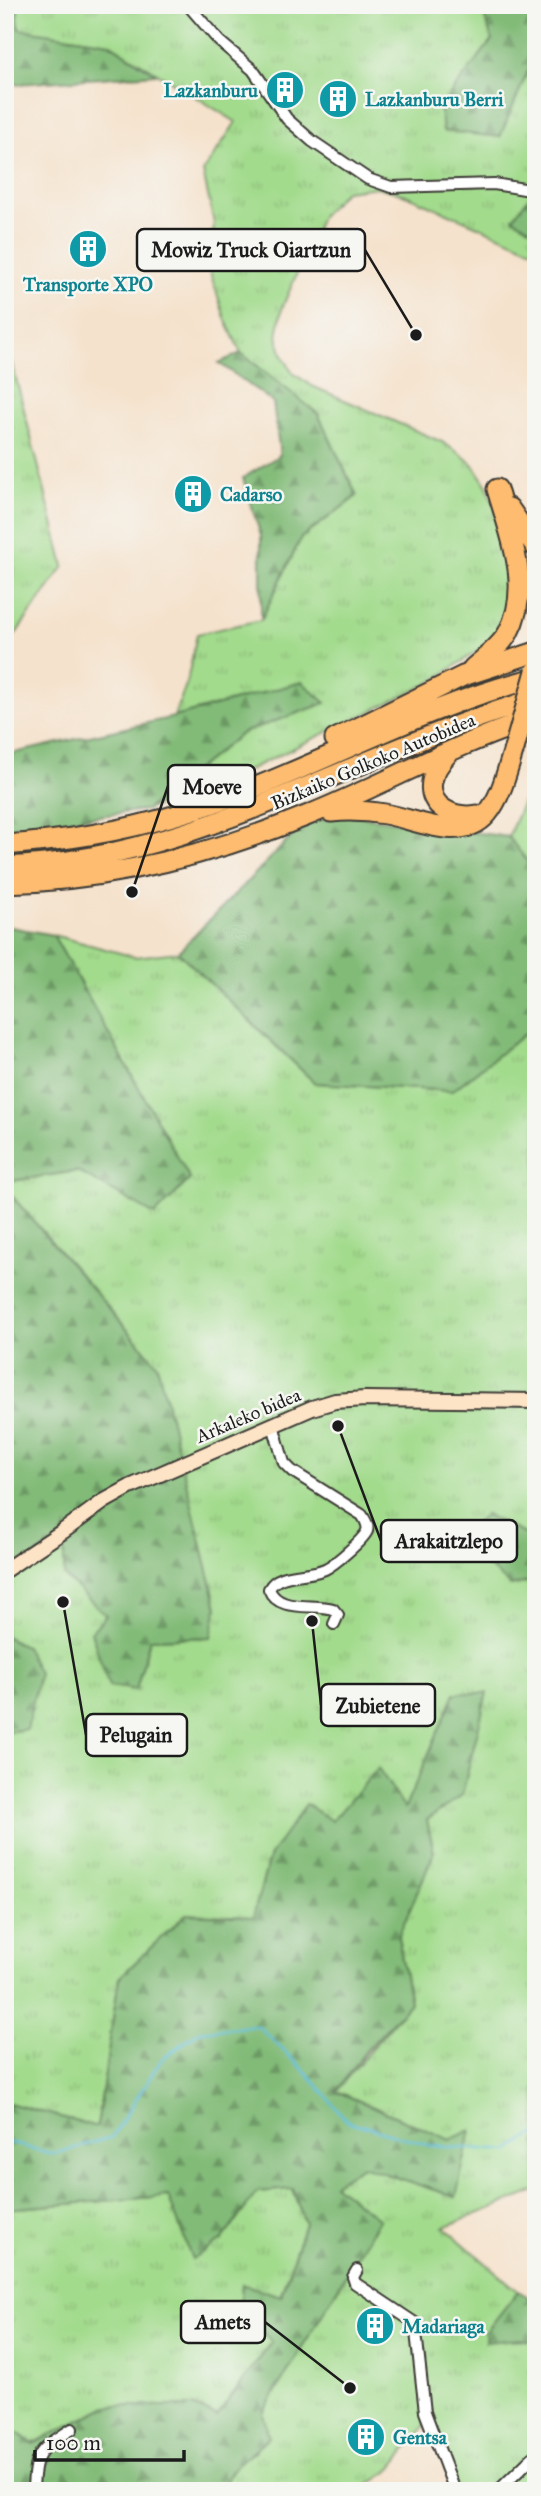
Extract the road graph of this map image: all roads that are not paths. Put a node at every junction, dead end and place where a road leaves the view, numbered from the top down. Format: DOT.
graph roads {
  1 [pos="188,5"];
  2 [pos="536,191"];
  3 [pos="536,547"];
  4 [pos="536,652"];
  5 [pos="536,671"];
  6 [pos="463,676"];
  7 [pos="536,678"];
  8 [pos="536,699"];
  9 [pos="536,718"];
  10 [pos="450,750"];
  11 [pos="254,787"];
  12 [pos="491,808"];
  13 [pos="304,817"];
  14 [pos="5,845"];
  15 [pos="5,867"];
  16 [pos="5,883"];
  17 [pos="536,1401"];
  18 [pos="273,1425"];
  19 [pos="5,1570"];
  20 [pos="334,1624"];
  21 [pos="357,2270"];
  22 [pos="72,2429"];
  23 [pos="536,2454"];
  24 [pos="33,2491"];
  25 [pos="456,2491"];
  26 [pos="498,2491"];
  1 -- 2 [label="street"];
  3 -- 6 [label="highway"];
  4 -- 6 [label="highway"];
  5 -- 12 [label="highway, bridge"];
  6 -- 11 [label="highway"];
  7 -- 11 [label="highway, Bizkaiko Golkoko Autobidea"];
  8 -- 15 [label="highway, Bizkaiko Golkoko Autobidea"];
  9 -- 10 [label="highway"];
  10 -- 12 [label="highway"];
  10 -- 13 [label="highway"];
  11 -- 14 [label="highway, Bizkaiko Golkoko Autobidea"];
  12 -- 13 [label="highway"];
  13 -- 16 [label="highway"];
  17 -- 18 [label="street, Arkaleko bidea"];
  18 -- 19 [label="street, Arkaleko bidea"];
  18 -- 20 [label="street"];
  21 -- 25 [label="street"];
  22 -- 24 [label="street"];
  23 -- 26 [label="street"];
}
